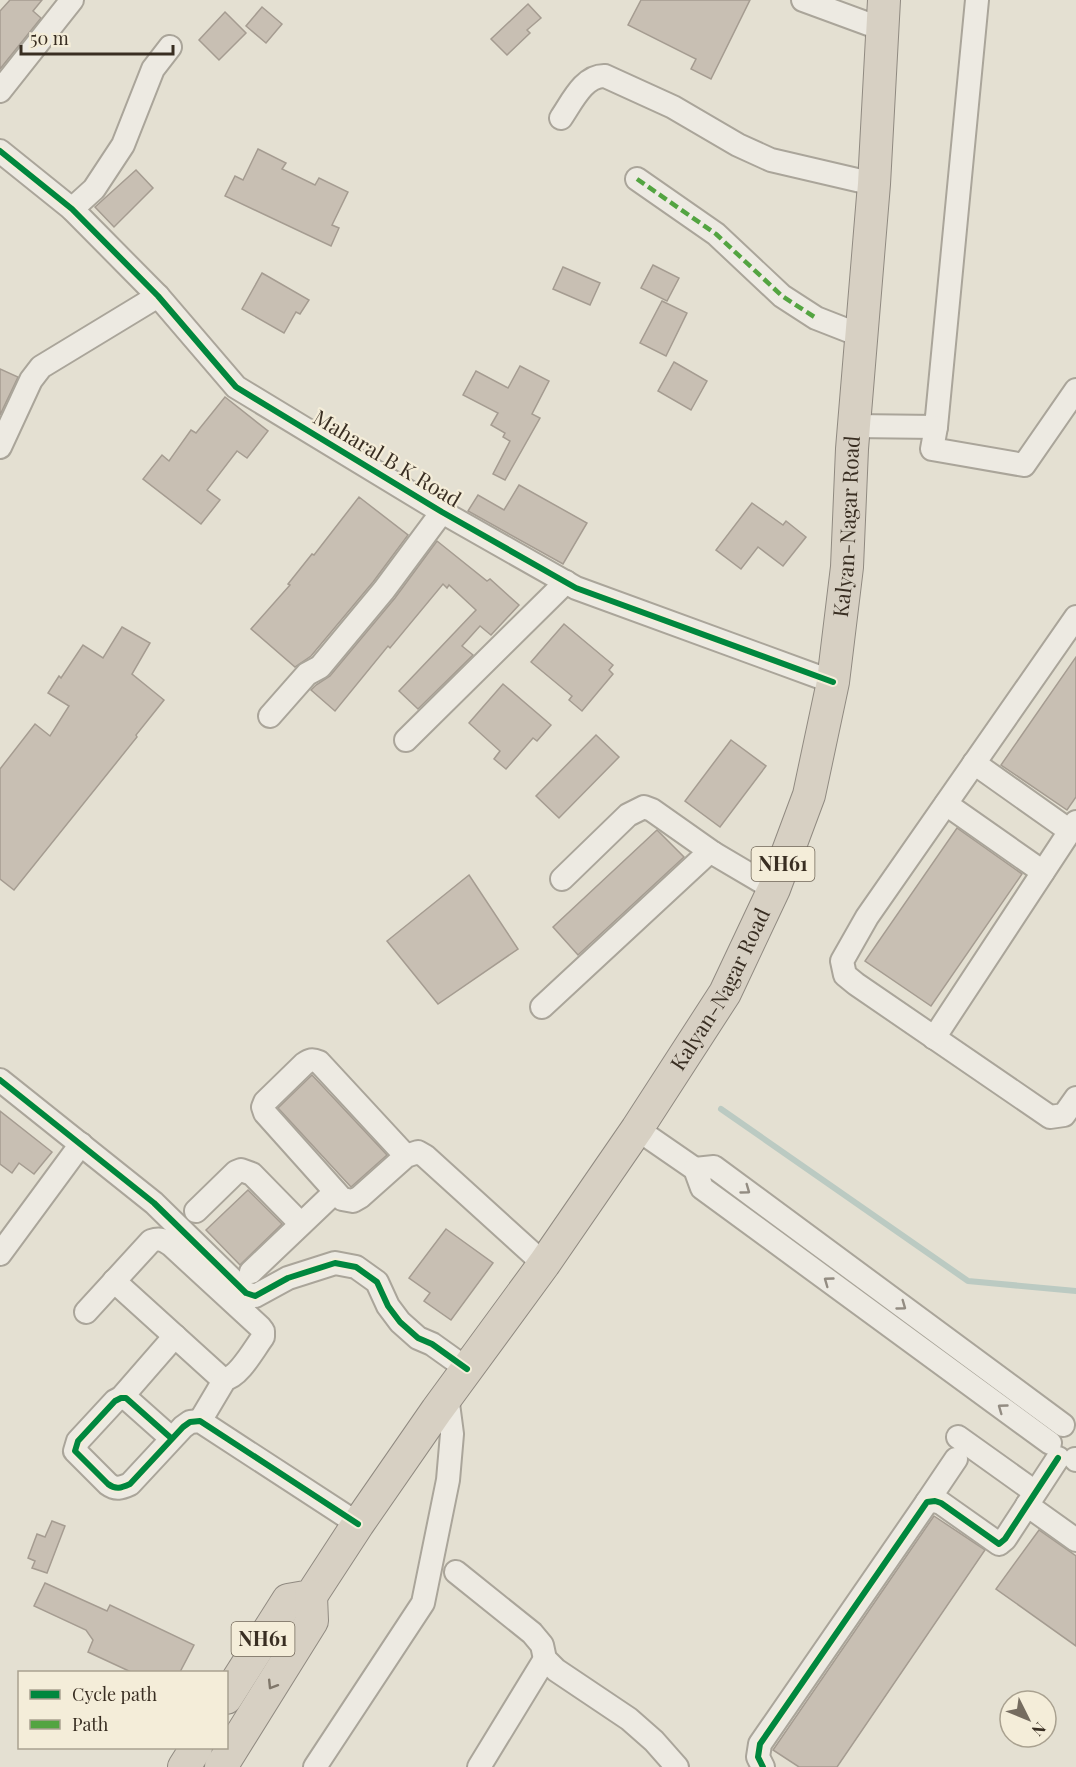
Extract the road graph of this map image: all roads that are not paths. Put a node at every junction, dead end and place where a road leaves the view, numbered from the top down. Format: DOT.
graph roads {
  1 [pos="72,0"];
  2 [pos="803,0"];
  3 [pos="977,0"];
  4 [pos="883,14"];
  5 [pos="170,47"];
  6 [pos="0,91"];
  7 [pos="561,118"];
  8 [pos="0,151"];
  9 [pos="637,179"];
  10 [pos="874,184"];
  11 [pos="72,209"];
  12 [pos="158,296"];
  13 [pos="862,336"];
  14 [pos="1076,390"];
  15 [pos="855,426"];
  16 [pos="936,427"];
  17 [pos="0,447"];
  18 [pos="442,513"];
  19 [pos="566,582"];
  20 [pos="1076,617"];
  21 [pos="833,682"];
  22 [pos="270,716"];
  23 [pos="406,740"];
  24 [pos="974,763"];
  25 [pos="946,804"];
  26 [pos="1073,826"];
  27 [pos="713,853"];
  28 [pos="1043,872"];
  29 [pos="562,879"];
  30 [pos="774,889"];
  31 [pos="542,1007"];
  32 [pos="934,1038"];
  33 [pos="0,1080"];
  34 [pos="15,1110"];
  35 [pos="1072,1112"];
  36 [pos="637,1129"];
  37 [pos="76,1150"];
  38 [pos="406,1156"];
  39 [pos="335,1192"];
  40 [pos="196,1211"];
  41 [pos="301,1224"];
  42 [pos="4,1240"];
  43 [pos="544,1264"];
  44 [pos="251,1272"];
  45 [pos="114,1281"];
  46 [pos="86,1312"];
  47 [pos="175,1336"];
  48 [pos="467,1369"];
  49 [pos="225,1380"];
  50 [pos="447,1395"];
  51 [pos="121,1398"];
  52 [pos="200,1421"];
  53 [pos="171,1438"];
  54 [pos="1069,1442"];
  55 [pos="1031,1499"];
  56 [pos="927,1502"];
  57 [pos="358,1524"];
  58 [pos="1076,1540"];
  59 [pos="456,1572"];
  60 [pos="311,1596"];
  61 [pos="544,1659"];
  62 [pos="228,1695"];
  63 [pos="195,1749"];
  64 [pos="184,1767"];
  65 [pos="221,1767"];
  66 [pos="315,1767"];
  67 [pos="479,1767"];
  68 [pos="677,1767"];
  69 [pos="763,1767"];
  1 -- 6 [label="street"];
  2 -- 4 [label="street"];
  3 -- 16 [label="street"];
  4 -- 10 [label="highway, Kalyan-Nagar Road / NH61"];
  5 -- 11 [label="street"];
  7 -- 10 [label="street"];
  8 -- 11 [label="street, Maharal B K Road"];
  9 -- 13 [label="street"];
  10 -- 13 [label="highway, Kalyan-Nagar Road / NH61"];
  11 -- 12 [label="street, Maharal B K Road"];
  12 -- 17 [label="street"];
  12 -- 18 [label="street, Maharal B K Road"];
  13 -- 15 [label="highway, Kalyan-Nagar Road / NH61"];
  14 -- 16 [label="street"];
  15 -- 16 [label="street"];
  15 -- 21 [label="highway, Kalyan-Nagar Road / NH61"];
  18 -- 19 [label="street, Maharal B K Road"];
  18 -- 22 [label="street"];
  19 -- 21 [label="street, Maharal B K Road"];
  19 -- 23 [label="street"];
  20 -- 24 [label="street"];
  21 -- 30 [label="highway, Kalyan-Nagar Road / NH61"];
  24 -- 25 [label="street"];
  24 -- 26 [label="street"];
  25 -- 28 [label="street"];
  25 -- 32 [label="street"];
  26 -- 28 [label="street"];
  27 -- 29 [label="street"];
  27 -- 30 [label="street"];
  27 -- 31 [label="street"];
  28 -- 32 [label="street"];
  30 -- 36 [label="highway, Kalyan-Nagar Road / NH61"];
  32 -- 35 [label="street"];
  33 -- 37 [label="street"];
  34 -- 37 [label="street"];
  36 -- 43 [label="highway, Kalyan-Nagar Road / NH61"];
  36 -- 54 [label="street"];
  37 -- 42 [label="street"];
  37 -- 48 [label="street"];
  38 -- 39 [label="street"];
  38 -- 39 [label="street"];
  38 -- 43 [label="street"];
  39 -- 41 [label="street"];
  40 -- 41 [label="street"];
  41 -- 44 [label="street"];
  43 -- 48 [label="highway, Kalyan-Nagar Road / NH61"];
  45 -- 46 [label="street"];
  45 -- 47 [label="street"];
  45 -- 49 [label="street"];
  47 -- 49 [label="street"];
  47 -- 51 [label="street"];
  48 -- 50 [label="highway, Kalyan-Nagar Road / NH61"];
  49 -- 52 [label="street"];
  50 -- 57 [label="highway, Kalyan-Nagar Road / NH61"];
  50 -- 66 [label="street"];
  51 -- 53 [label="street"];
  51 -- 53 [label="street"];
  52 -- 53 [label="street"];
  52 -- 57 [label="street"];
  54 -- 55 [label="street"];
  55 -- 56 [label="street"];
  55 -- 56 [label="street"];
  55 -- 58 [label="street"];
  56 -- 69 [label="street"];
  57 -- 60 [label="highway, Kalyan-Nagar Road / NH61"];
  59 -- 61 [label="street"];
  60 -- 62 [label="highway, NH61"];
  60 -- 65 [label="highway, one-way"];
  61 -- 67 [label="street"];
  61 -- 68 [label="street"];
  63 -- 64 [label="highway"];
}
